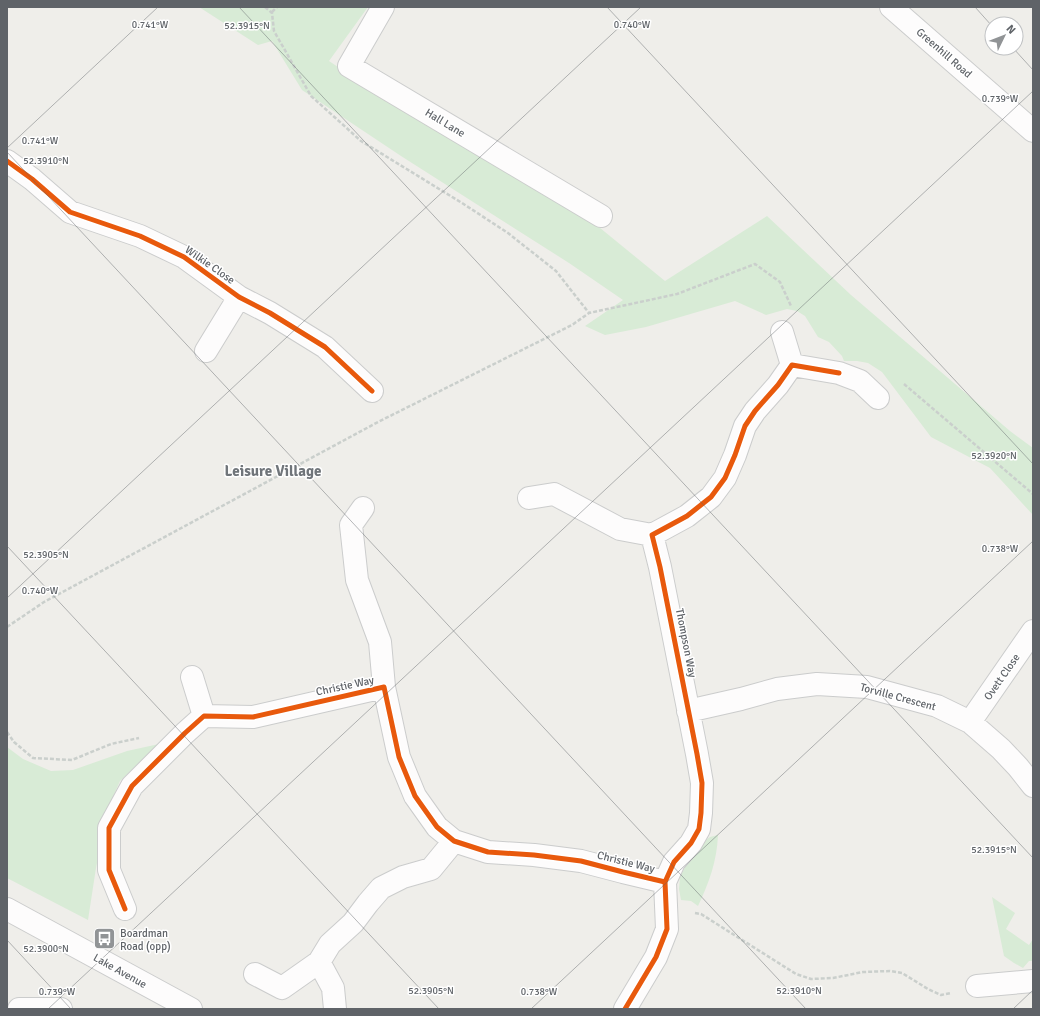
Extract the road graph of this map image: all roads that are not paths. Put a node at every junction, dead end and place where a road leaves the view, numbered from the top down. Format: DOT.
graph roads {
  1 [pos="383,7"];
  2 [pos="891,7"];
  3 [pos="1033,132"];
  4 [pos="7,161"];
  5 [pos="601,216"];
  6 [pos="239,297"];
  7 [pos="782,332"];
  8 [pos="206,351"];
  9 [pos="792,365"];
  10 [pos="372,391"];
  11 [pos="878,398"];
  12 [pos="529,498"];
  13 [pos="363,508"];
  14 [pos="652,535"];
  15 [pos="1033,631"];
  16 [pos="192,677"];
  17 [pos="384,687"];
  18 [pos="688,711"];
  19 [pos="204,716"];
  20 [pos="970,722"];
  21 [pos="1033,786"];
  22 [pos="454,840"];
  23 [pos="665,882"];
  24 [pos="125,909"];
  25 [pos="10,917"];
  26 [pos="319,962"];
  27 [pos="255,974"];
  28 [pos="1033,981"];
  29 [pos="977,986"];
  30 [pos="7,1007"];
  31 [pos="18,1009"];
  32 [pos="61,1009"];
  33 [pos="191,1009"];
  34 [pos="335,1009"];
  35 [pos="625,1009"];
  1 -- 5 [label="street, Hall Lane"];
  2 -- 3 [label="street, Greenhill Road"];
  4 -- 6 [label="street, Wilkie Close"];
  6 -- 8 [label="street, Wilkie Close"];
  6 -- 10 [label="street, Wilkie Close"];
  7 -- 9 [label="street"];
  9 -- 11 [label="street"];
  9 -- 14 [label="street"];
  12 -- 14 [label="street"];
  13 -- 17 [label="street, Christie Way"];
  14 -- 18 [label="street, Thompson Way"];
  15 -- 20 [label="street, Ovett Close"];
  16 -- 19 [label="street"];
  17 -- 19 [label="street, Christie Way"];
  17 -- 22 [label="street, Christie Way"];
  18 -- 20 [label="street, Torville Crescent"];
  18 -- 23 [label="street, Thompson Way"];
  19 -- 24 [label="street"];
  20 -- 21 [label="street, Torville Crescent"];
  22 -- 23 [label="street, Christie Way"];
  22 -- 26 [label="street"];
  23 -- 35 [label="street, Thompson Way"];
  25 -- 33 [label="street, Lake Avenue"];
  26 -- 27 [label="street"];
  26 -- 34 [label="street"];
  28 -- 29 [label="street"];
  30 -- 31 [label="street"];
  31 -- 32 [label="street"];
}
